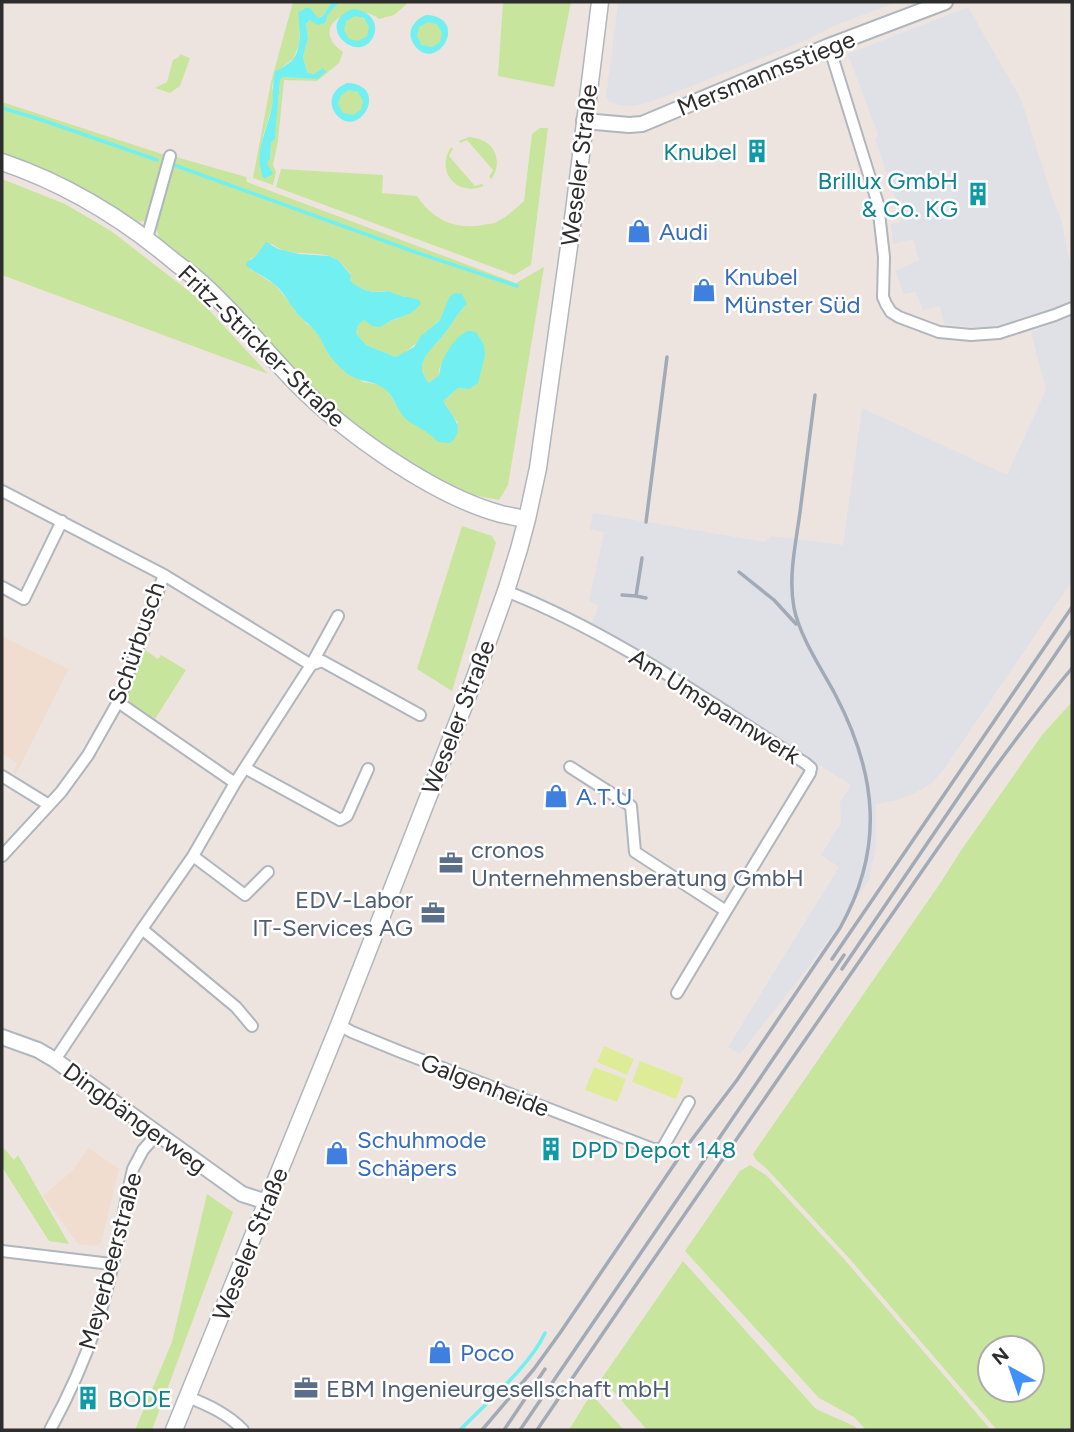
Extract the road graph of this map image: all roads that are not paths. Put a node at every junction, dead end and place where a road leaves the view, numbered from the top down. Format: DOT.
graph roads {
  1 [pos="600,2"];
  2 [pos="946,2"];
  3 [pos="829,46"];
  4 [pos="584,121"];
  5 [pos="170,156"];
  6 [pos="2,162"];
  7 [pos="147,239"];
  8 [pos="1072,307"];
  9 [pos="2,491"];
  10 [pos="527,519"];
  11 [pos="62,521"];
  12 [pos="164,575"];
  13 [pos="2,587"];
  14 [pos="506,591"];
  15 [pos="338,616"];
  16 [pos="311,664"];
  17 [pos="118,702"];
  18 [pos="419,715"];
  19 [pos="570,767"];
  20 [pos="245,768"];
  21 [pos="368,768"];
  22 [pos="2,776"];
  23 [pos="235,783"];
  24 [pos="50,805"];
  25 [pos="2,856"];
  26 [pos="193,856"];
  27 [pos="268,872"];
  28 [pos="726,911"];
  29 [pos="142,929"];
  30 [pos="677,993"];
  31 [pos="339,1025"];
  32 [pos="252,1026"];
  33 [pos="2,1037"];
  34 [pos="55,1060"];
  35 [pos="690,1102"];
  36 [pos="158,1133"];
  37 [pos="267,1202"];
  38 [pos="2,1251"];
  39 [pos="111,1264"];
  40 [pos="188,1396"];
  41 [pos="50,1430"];
  42 [pos="174,1430"];
  43 [pos="243,1430"];
  1 -- 4 [label="main road, Weseler Straße"];
  2 -- 3 [label="street, Mersmannsstiege"];
  3 -- 4 [label="street, Mersmannsstiege"];
  3 -- 8 [label="street"];
  4 -- 10 [label="main road, Weseler Straße"];
  5 -- 7 [label="street"];
  6 -- 7 [label="main road, Fritz-Stricker-Straße"];
  7 -- 10 [label="main road, Fritz-Stricker-Straße"];
  9 -- 11 [label="street, Schürbusch"];
  10 -- 14 [label="main road, Weseler Straße"];
  11 -- 12 [label="street, Schürbusch"];
  11 -- 13 [label="street"];
  12 -- 16 [label="street"];
  12 -- 17 [label="street, Schürbusch"];
  14 -- 28 [label="street, Am Umspannwerk"];
  14 -- 31 [label="main road, Weseler Straße"];
  15 -- 16 [label="street"];
  16 -- 18 [label="street"];
  16 -- 20 [label="street"];
  17 -- 23 [label="street"];
  17 -- 24 [label="street, Schürbusch"];
  19 -- 28 [label="street"];
  20 -- 21 [label="street"];
  20 -- 23 [label="street"];
  22 -- 24 [label="street"];
  23 -- 26 [label="street"];
  24 -- 25 [label="street, Schürbusch"];
  26 -- 27 [label="street"];
  26 -- 29 [label="street"];
  28 -- 30 [label="street, Am Umspannwerk"];
  29 -- 32 [label="street"];
  29 -- 34 [label="street"];
  31 -- 35 [label="street, Galgenheide"];
  31 -- 37 [label="main road, Weseler Straße"];
  33 -- 34 [label="street, Dingbängerweg"];
  34 -- 36 [label="street, Dingbängerweg"];
  36 -- 37 [label="street, Dingbängerweg"];
  36 -- 39 [label="street, Meyerbeerstraße"];
  37 -- 40 [label="main road, Weseler Straße"];
  38 -- 39 [label="street"];
  39 -- 41 [label="street, Meyerbeerstraße"];
  40 -- 42 [label="main road, Weseler Straße"];
  40 -- 43 [label="street"];
}
